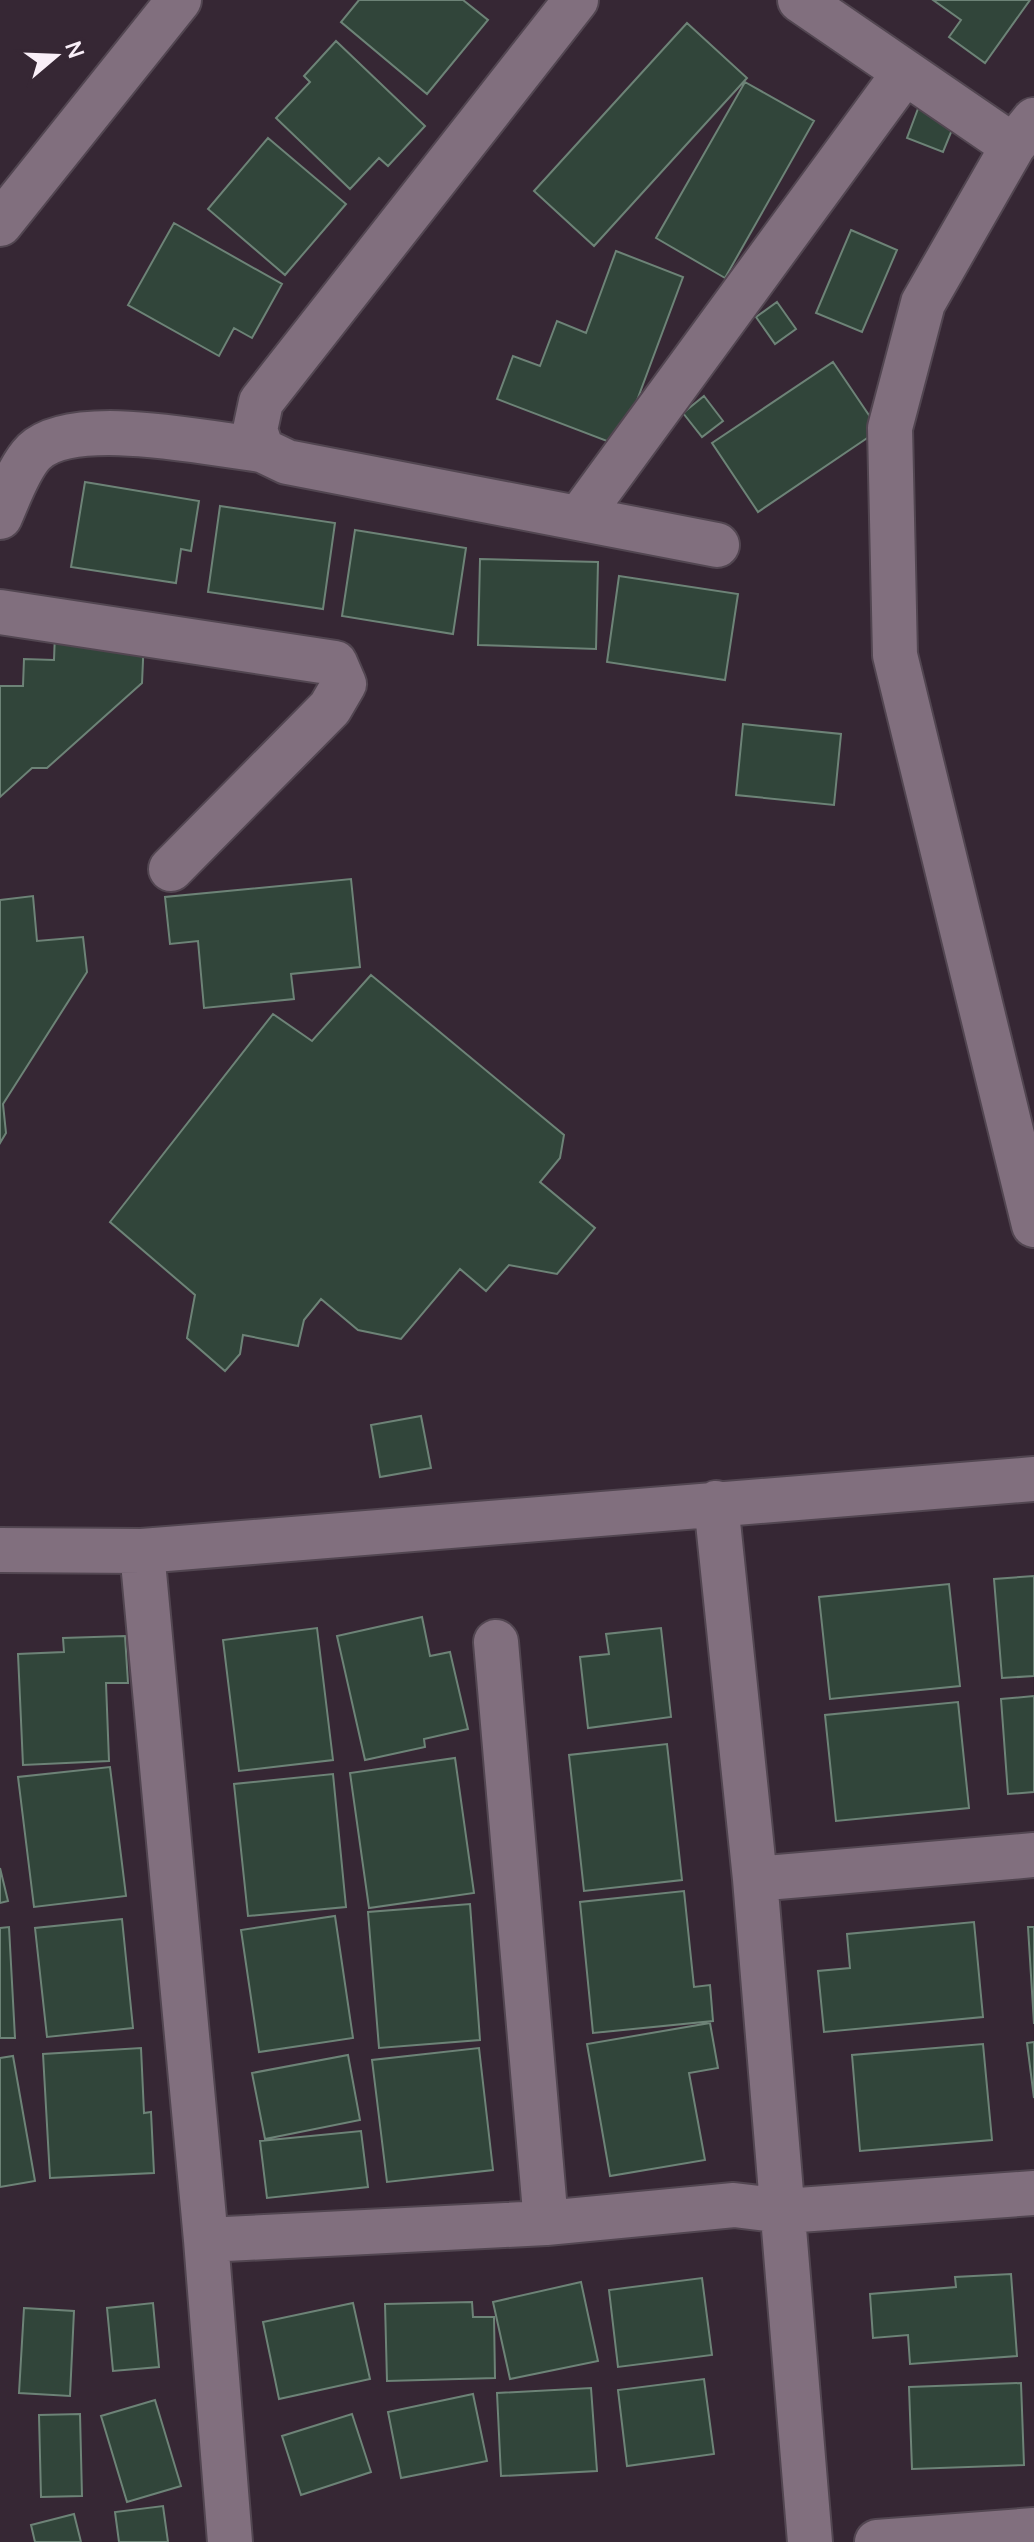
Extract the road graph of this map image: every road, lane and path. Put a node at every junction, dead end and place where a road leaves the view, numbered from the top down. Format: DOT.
graph roads {
  1 [pos="179,0"];
  2 [pos="576,0"];
  3 [pos="800,0"];
  4 [pos="905,72"];
  5 [pos="1024,133"];
  6 [pos="0,224"];
  7 [pos="262,450"];
  8 [pos="0,517"];
  9 [pos="579,518"];
  10 [pos="717,545"];
  11 [pos="0,612"];
  12 [pos="171,869"];
  13 [pos="1034,1225"];
  14 [pos="1034,1479"];
  15 [pos="716,1503"];
  16 [pos="0,1550"];
  17 [pos="142,1551"];
  18 [pos="496,1642"];
  19 [pos="1034,1855"];
  20 [pos="755,1879"];
  21 [pos="1034,2193"];
  22 [pos="785,2211"];
  23 [pos="546,2223"];
  24 [pos="206,2240"];
  25 [pos="1034,2530"];
  26 [pos="230,2542"];
  27 [pos="810,2542"];
  28 [pos="877,2542"];
  1 -- 6 [label="street"];
  2 -- 7 [label="street"];
  3 -- 4 [label="street"];
  4 -- 5 [label="street"];
  4 -- 9 [label="street"];
  5 -- 13 [label="street"];
  7 -- 8 [label="street"];
  7 -- 9 [label="street"];
  9 -- 10 [label="street"];
  11 -- 12 [label="street"];
  14 -- 15 [label="street"];
  15 -- 17 [label="street"];
  15 -- 20 [label="street"];
  16 -- 17 [label="street"];
  17 -- 24 [label="street"];
  18 -- 23 [label="street"];
  19 -- 20 [label="street"];
  20 -- 22 [label="street"];
  21 -- 22 [label="street"];
  22 -- 23 [label="street"];
  22 -- 27 [label="street"];
  23 -- 24 [label="street"];
  24 -- 26 [label="street"];
  25 -- 28 [label="street"];
}
